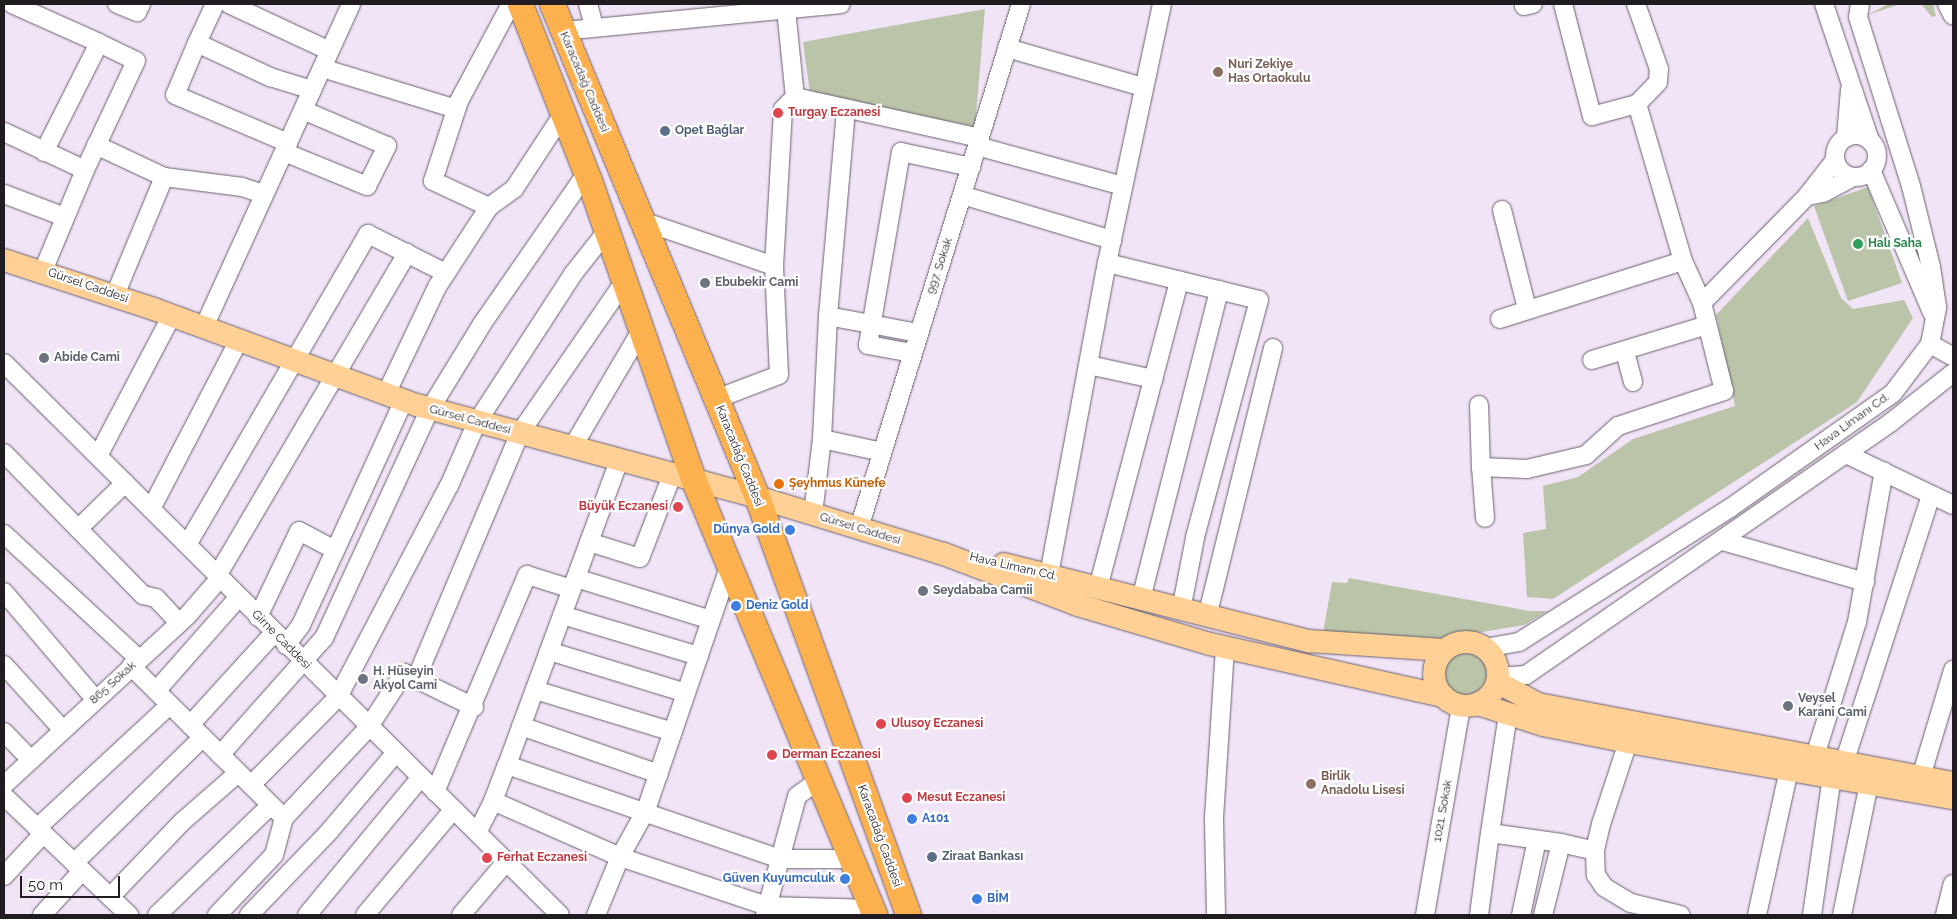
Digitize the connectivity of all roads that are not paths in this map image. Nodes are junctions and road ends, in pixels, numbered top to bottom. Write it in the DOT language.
graph roads {
  1 [pos="12,4"];
  2 [pos="117,4"];
  3 [pos="141,4"];
  4 [pos="215,4"];
  5 [pos="228,4"];
  6 [pos="351,4"];
  7 [pos="511,4"];
  8 [pos="520,4"];
  9 [pos="552,4"];
  10 [pos="588,4"];
  11 [pos="841,4"];
  12 [pos="1021,4"];
  13 [pos="1162,4"];
  14 [pos="1563,4"];
  15 [pos="1636,4"];
  16 [pos="1824,4"];
  17 [pos="1860,4"];
  18 [pos="1947,4"];
  19 [pos="760,8"];
  20 [pos="786,9"];
  21 [pos="1953,16"];
  22 [pos="594,26"];
  23 [pos="563,31"];
  24 [pos="99,43"];
  25 [pos="197,43"];
  26 [pos="1007,48"];
  27 [pos="330,51"];
  28 [pos="322,68"];
  29 [pos="1143,87"];
  30 [pos="1850,89"];
  31 [pos="312,90"];
  32 [pos="795,97"];
  33 [pos="1637,104"];
  34 [pos="846,109"];
  35 [pos="303,110"];
  36 [pos="456,110"];
  37 [pos="563,114"];
  38 [pos="4,132"];
  39 [pos="1846,137"];
  40 [pos="1870,141"];
  41 [pos="979,142"];
  42 [pos="96,145"];
  43 [pos="286,148"];
  44 [pos="44,152"];
  45 [pos="1835,160"];
  46 [pos="971,168"];
  47 [pos="84,170"];
  48 [pos="1871,170"];
  49 [pos="586,174"];
  50 [pos="164,177"];
  51 [pos="1853,177"];
  52 [pos="1123,186"];
  53 [pos="4,194"];
  54 [pos="264,194"];
  55 [pos="962,195"];
  56 [pos="1807,196"];
  57 [pos="489,207"];
  58 [pos="1502,210"];
  59 [pos="65,217"];
  60 [pos="642,221"];
  61 [pos="607,231"];
  62 [pos="1112,240"];
  63 [pos="407,253"];
  64 [pos="4,260"];
  65 [pos="1683,260"];
  66 [pos="1107,264"];
  67 [pos="774,266"];
  68 [pos="43,271"];
  69 [pos="446,273"];
  70 [pos="1179,281"];
  71 [pos="624,282"];
  72 [pos="1219,290"];
  73 [pos="115,295"];
  74 [pos="1702,303"];
  75 [pos="1527,309"];
  76 [pos="172,315"];
  77 [pos="828,316"];
  78 [pos="1500,319"];
  79 [pos="1936,319"];
  80 [pos="871,322"];
  81 [pos="1707,325"];
  82 [pos="204,327"];
  83 [pos="642,330"];
  84 [pos="918,333"];
  85 [pos="239,340"];
  86 [pos="1930,344"];
  87 [pos="1272,348"];
  88 [pos="1625,352"];
  89 [pos="912,353"];
  90 [pos="1953,357"];
  91 [pos="291,359"];
  92 [pos="1592,360"];
  93 [pos="4,363"];
  94 [pos="1089,365"];
  95 [pos="1953,373"];
  96 [pos="337,376"];
  97 [pos="1153,379"];
  98 [pos="1633,382"];
  99 [pos="395,397"];
  100 [pos="716,399"];
  101 [pos="1479,405"];
  102 [pos="430,409"];
  103 [pos="477,422"];
  104 [pos="520,433"];
  105 [pos="822,439"];
  106 [pos="572,448"];
  107 [pos="882,452"];
  108 [pos="4,453"];
  109 [pos="1846,454"];
  110 [pos="98,456"];
  111 [pos="619,460"];
  112 [pos="1480,467"];
  113 [pos="1884,471"];
  114 [pos="683,478"];
  115 [pos="125,482"];
  116 [pos="1931,495"];
  117 [pos="757,497"];
  118 [pos="1953,505"];
  119 [pos="150,509"];
  120 [pos="813,514"];
  121 [pos="1485,518"];
  122 [pos="859,528"];
  123 [pos="78,529"];
  124 [pos="4,534"];
  125 [pos="1723,541"];
  126 [pos="589,542"];
  127 [pos="187,545"];
  128 [pos="335,550"];
  129 [pos="944,554"];
  130 [pos="730,565"];
  131 [pos="1049,575"];
  132 [pos="219,577"];
  133 [pos="1865,582"];
  134 [pos="574,584"];
  135 [pos="1098,588"];
  136 [pos="4,592"];
  137 [pos="239,597"];
  138 [pos="1141,599"];
  139 [pos="1180,610"];
  140 [pos="562,615"];
  141 [pos="1207,616"];
  142 [pos="258,617"];
  143 [pos="711,620"];
  144 [pos="179,623"];
  145 [pos="280,639"];
  146 [pos="1225,647"];
  147 [pos="1485,648"];
  148 [pos="1444,650"];
  149 [pos="549,651"];
  150 [pos="699,656"];
  151 [pos="136,663"];
  152 [pos="304,663"];
  153 [pos="4,665"];
  154 [pos="1953,670"];
  155 [pos="416,679"];
  156 [pos="1498,680"];
  157 [pos="535,690"];
  158 [pos="156,691"];
  159 [pos="686,693"];
  160 [pos="338,697"];
  161 [pos="95,699"];
  162 [pos="1461,702"];
  163 [pos="170,704"];
  164 [pos="474,707"];
  165 [pos="1508,714"];
  166 [pos="521,726"];
  167 [pos="368,728"];
  168 [pos="63,730"];
  169 [pos="196,731"];
  170 [pos="4,732"];
  171 [pos="673,732"];
  172 [pos="1628,742"];
  173 [pos="220,755"];
  174 [pos="394,755"];
  175 [pos="1814,756"];
  176 [pos="31,760"];
  177 [pos="507,765"];
  178 [pos="1789,770"];
  179 [pos="1838,770"];
  180 [pos="659,774"];
  181 [pos="421,777"];
  182 [pos="1921,777"];
  183 [pos="245,779"];
  184 [pos="820,779"];
  185 [pos="1953,783"];
  186 [pos="1869,784"];
  187 [pos="4,785"];
  188 [pos="435,792"];
  189 [pos="4,796"];
  190 [pos="1953,798"];
  191 [pos="494,801"];
  192 [pos="271,805"];
  193 [pos="454,809"];
  194 [pos="646,810"];
  195 [pos="284,818"];
  196 [pos="40,831"];
  197 [pos="478,831"];
  198 [pos="1490,833"];
  199 [pos="1537,840"];
  200 [pos="1560,844"];
  201 [pos="1595,851"];
  202 [pos="620,856"];
  203 [pos="780,859"];
  204 [pos="853,859"];
  205 [pos="506,862"];
  206 [pos="78,867"];
  207 [pos="4,876"];
  208 [pos="1953,884"];
  209 [pos="119,909"];
  210 [pos="766,911"];
  211 [pos="551,912"];
  212 [pos="873,912"];
  213 [pos="42,915"];
  214 [pos="157,915"];
  215 [pos="217,915"];
  216 [pos="249,915"];
  217 [pos="307,915"];
  218 [pos="365,915"];
  219 [pos="461,915"];
  220 [pos="596,915"];
  221 [pos="908,915"];
  222 [pos="1216,915"];
  223 [pos="1424,915"];
  224 [pos="1479,915"];
  225 [pos="1521,915"];
  226 [pos="1543,915"];
  227 [pos="1681,915"];
  228 [pos="1757,915"];
  229 [pos="1812,915"];
  230 [pos="1842,915"];
  231 [pos="1945,915"];
  1 -- 24 [label="street"];
  2 -- 3 [label="street"];
  4 -- 25 [label="street"];
  5 -- 27 [label="street"];
  6 -- 27 [label="street"];
  7 -- 36 [label="street"];
  8 -- 37 [label="highway"];
  9 -- 23 [label="highway, Karacadağ Caddesi"];
  10 -- 22 [label="street"];
  11 -- 20 [label="street"];
  12 -- 26 [label="street, 997. Sokak"];
  13 -- 29 [label="street"];
  14 -- 33 [label="street"];
  15 -- 33 [label="street"];
  16 -- 30 [label="street"];
  17 -- 79 [label="street, Hava Limanı Cd."];
  18 -- 21 [label="street"];
  19 -- 20 [label="street"];
  19 -- 22 [label="street"];
  20 -- 32 [label="street"];
  22 -- 23 [label="street"];
  23 -- 60 [label="highway, Karacadağ Caddesi"];
  24 -- 42 [label="street"];
  24 -- 44 [label="street"];
  25 -- 31 [label="street"];
  25 -- 43 [label="street"];
  26 -- 29 [label="street"];
  26 -- 41 [label="street, 997. Sokak"];
  27 -- 28 [label="street"];
  28 -- 31 [label="street"];
  28 -- 36 [label="street"];
  29 -- 52 [label="street"];
  30 -- 39 [label="street"];
  30 -- 40 [label="street"];
  31 -- 35 [label="street"];
  32 -- 34 [label="street"];
  32 -- 67 [label="street"];
  33 -- 65 [label="street"];
  34 -- 41 [label="street"];
  34 -- 77 [label="street"];
  35 -- 43 [label="street"];
  35 -- 43 [label="street"];
  36 -- 57 [label="street"];
  37 -- 49 [label="highway"];
  37 -- 57 [label="street"];
  38 -- 44 [label="street"];
  39 -- 40 [label="street"];
  39 -- 45 [label="street"];
  40 -- 48 [label="street"];
  41 -- 46 [label="street, 997. Sokak"];
  41 -- 52 [label="street"];
  42 -- 47 [label="street"];
  42 -- 50 [label="street"];
  43 -- 54 [label="street"];
  44 -- 47 [label="street"];
  45 -- 51 [label="street"];
  45 -- 56 [label="street"];
  46 -- 55 [label="street, 997. Sokak"];
  46 -- 80 [label="street"];
  47 -- 59 [label="street"];
  48 -- 51 [label="street"];
  48 -- 79 [label="street"];
  49 -- 61 [label="highway"];
  49 -- 102 [label="street"];
  50 -- 54 [label="street"];
  50 -- 73 [label="street"];
  51 -- 56 [label="street"];
  52 -- 62 [label="street"];
  53 -- 59 [label="street"];
  54 -- 82 [label="street"];
  55 -- 62 [label="street"];
  55 -- 84 [label="street, 997. Sokak"];
  56 -- 74 [label="street"];
  57 -- 69 [label="street"];
  58 -- 75 [label="street"];
  59 -- 68 [label="street"];
  60 -- 67 [label="street"];
  60 -- 100 [label="highway, Karacadağ Caddesi"];
  61 -- 71 [label="highway"];
  61 -- 103 [label="street"];
  62 -- 66 [label="street"];
  63 -- 69 [label="street"];
  63 -- 91 [label="street"];
  63 -- 96 [label="street, 865 Sokak"];
  64 -- 68 [label="main road, Gürsel Caddesi"];
  65 -- 74 [label="street"];
  65 -- 75 [label="street"];
  66 -- 70 [label="street"];
  66 -- 94 [label="street"];
  67 -- 100 [label="street"];
  68 -- 73 [label="main road, Gürsel Caddesi"];
  69 -- 99 [label="street"];
  70 -- 72 [label="street"];
  70 -- 97 [label="street"];
  71 -- 83 [label="highway"];
  71 -- 104 [label="street"];
  72 -- 138 [label="street"];
  72 -- 139 [label="street"];
  73 -- 76 [label="main road, Gürsel Caddesi"];
  74 -- 81 [label="street"];
  75 -- 78 [label="street"];
  76 -- 82 [label="main road, Gürsel Caddesi"];
  76 -- 110 [label="street"];
  77 -- 80 [label="street"];
  77 -- 105 [label="street"];
  79 -- 86 [label="street, Hava Limanı Cd."];
  80 -- 84 [label="street"];
  80 -- 89 [label="street"];
  81 -- 88 [label="street"];
  81 -- 112 [label="street"];
  82 -- 85 [label="main road, Gürsel Caddesi"];
  83 -- 106 [label="street"];
  83 -- 114 [label="highway"];
  84 -- 89 [label="street, 997. Sokak"];
  85 -- 91 [label="main road, Gürsel Caddesi"];
  85 -- 119 [label="street"];
  86 -- 90 [label="street"];
  86 -- 147 [label="street, Hava Limanı Cd."];
  87 -- 141 [label="street"];
  88 -- 92 [label="street"];
  88 -- 98 [label="street"];
  89 -- 107 [label="street, 997. Sokak"];
  91 -- 96 [label="main road, Gürsel Caddesi"];
  91 -- 127 [label="street"];
  93 -- 110 [label="street, Girne Caddesi"];
  94 -- 97 [label="street"];
  94 -- 131 [label="street"];
  95 -- 109 [label="street, Hava Limanı Cd."];
  96 -- 99 [label="main road, Gürsel Caddesi"];
  96 -- 132 [label="street, 865 Sokak"];
  97 -- 135 [label="street"];
  99 -- 102 [label="main road, Gürsel Caddesi"];
  99 -- 128 [label="street"];
  100 -- 117 [label="highway, Karacadağ Caddesi"];
  101 -- 112 [label="street"];
  102 -- 103 [label="main road, Gürsel Caddesi"];
  102 -- 152 [label="street"];
  103 -- 104 [label="main road, Gürsel Caddesi"];
  103 -- 160 [label="street"];
  104 -- 106 [label="main road, Gürsel Caddesi"];
  104 -- 155 [label="street"];
  105 -- 107 [label="street"];
  105 -- 120 [label="street"];
  106 -- 111 [label="main road, Gürsel Caddesi"];
  107 -- 122 [label="street, 997. Sokak"];
  108 -- 123 [label="street"];
  109 -- 113 [label="street"];
  109 -- 125 [label="street, Hava Limanı Cd."];
  110 -- 115 [label="street, Girne Caddesi"];
  111 -- 114 [label="main road, Gürsel Caddesi"];
  111 -- 126 [label="street"];
  112 -- 121 [label="street"];
  113 -- 116 [label="street"];
  113 -- 133 [label="street"];
  114 -- 117 [label="main road, Gürsel Caddesi"];
  114 -- 126 [label="street"];
  114 -- 130 [label="highway"];
  115 -- 119 [label="street, Girne Caddesi"];
  115 -- 123 [label="street"];
  116 -- 118 [label="street"];
  116 -- 179 [label="street"];
  117 -- 120 [label="main road, Gürsel Caddesi"];
  117 -- 221 [label="highway, Karacadağ Caddesi"];
  119 -- 127 [label="street, Girne Caddesi"];
  120 -- 122 [label="main road, Gürsel Caddesi"];
  122 -- 129 [label="main road, Gürsel Caddesi"];
  123 -- 144 [label="street"];
  124 -- 151 [label="street"];
  125 -- 133 [label="street"];
  125 -- 156 [label="street, Hava Limanı Cd."];
  126 -- 134 [label="street"];
  127 -- 132 [label="street, Girne Caddesi"];
  128 -- 142 [label="street"];
  128 -- 145 [label="street"];
  129 -- 131 [label="main road, Hava Limanı Cd."];
  129 -- 146 [label="main road, Hava Limanı Cd."];
  130 -- 143 [label="street"];
  130 -- 184 [label="highway"];
  131 -- 135 [label="main road, Hava Limanı Cd."];
  132 -- 137 [label="street, Girne Caddesi"];
  132 -- 144 [label="street, 865 Sokak"];
  133 -- 175 [label="street"];
  134 -- 140 [label="street"];
  134 -- 143 [label="street"];
  134 -- 164 [label="street"];
  135 -- 138 [label="main road, Hava Limanı Cd."];
  136 -- 161 [label="street"];
  137 -- 142 [label="street, Girne Caddesi"];
  137 -- 158 [label="street"];
  138 -- 139 [label="main road, Hava Limanı Cd."];
  139 -- 141 [label="main road, Hava Limanı Cd."];
  140 -- 149 [label="street"];
  140 -- 150 [label="street"];
  141 -- 148 [label="main road, Hava Limanı Cd."];
  142 -- 145 [label="street, Girne Caddesi"];
  143 -- 150 [label="street"];
  144 -- 151 [label="street, 865 Sokak"];
  145 -- 152 [label="street, Girne Caddesi"];
  145 -- 169 [label="street"];
  146 -- 162 [label="main road, Hava Limanı Cd."];
  146 -- 222 [label="street"];
  147 -- 148 [label="main road"];
  147 -- 156 [label="main road"];
  148 -- 162 [label="main road"];
  149 -- 157 [label="street"];
  149 -- 159 [label="street"];
  150 -- 159 [label="street"];
  151 -- 158 [label="street"];
  151 -- 161 [label="street, 865 Sokak"];
  152 -- 160 [label="street, Girne Caddesi"];
  152 -- 173 [label="street"];
  153 -- 168 [label="street"];
  154 -- 182 [label="street"];
  155 -- 164 [label="street"];
  155 -- 167 [label="street"];
  156 -- 162 [label="main road"];
  156 -- 175 [label="main road"];
  157 -- 166 [label="street"];
  157 -- 171 [label="street"];
  158 -- 163 [label="street"];
  159 -- 171 [label="street"];
  160 -- 167 [label="street, Girne Caddesi"];
  160 -- 183 [label="street"];
  161 -- 168 [label="street, 865 Sokak"];
  162 -- 165 [label="main road, Hava Limanı Cd."];
  162 -- 223 [label="street, 1021. Sokak"];
  163 -- 169 [label="street"];
  163 -- 196 [label="street"];
  164 -- 188 [label="street"];
  165 -- 172 [label="main road, Hava Limanı Cd."];
  165 -- 198 [label="street"];
  166 -- 177 [label="street"];
  166 -- 180 [label="street"];
  167 -- 174 [label="street, Girne Caddesi"];
  167 -- 195 [label="street"];
  168 -- 176 [label="street, 865 Sokak"];
  169 -- 173 [label="street"];
  169 -- 206 [label="street"];
  170 -- 176 [label="street"];
  171 -- 180 [label="street"];
  172 -- 178 [label="main road, Hava Limanı Cd."];
  172 -- 201 [label="street"];
  173 -- 183 [label="street"];
  174 -- 181 [label="street, Girne Caddesi"];
  174 -- 216 [label="street"];
  175 -- 179 [label="main road"];
  176 -- 187 [label="street, 865 Sokak"];
  177 -- 191 [label="street"];
  177 -- 194 [label="street"];
  178 -- 179 [label="main road, Hava Limanı Cd."];
  178 -- 228 [label="street"];
  179 -- 182 [label="main road"];
  179 -- 186 [label="main road"];
  179 -- 229 [label="street"];
  180 -- 194 [label="street"];
  181 -- 188 [label="street, Girne Caddesi"];
  181 -- 217 [label="street"];
  182 -- 185 [label="main road"];
  183 -- 192 [label="street"];
  183 -- 209 [label="street"];
  184 -- 203 [label="street"];
  184 -- 204 [label="highway"];
  186 -- 190 [label="main road"];
  186 -- 230 [label="street"];
  188 -- 193 [label="street, Girne Caddesi"];
  189 -- 196 [label="street"];
  191 -- 197 [label="street"];
  191 -- 202 [label="street"];
  192 -- 195 [label="street"];
  192 -- 214 [label="street"];
  193 -- 197 [label="street, Girne Caddesi"];
  193 -- 218 [label="street"];
  194 -- 202 [label="street"];
  194 -- 203 [label="street"];
  195 -- 215 [label="street"];
  196 -- 206 [label="street"];
  196 -- 207 [label="street"];
  197 -- 205 [label="street, Girne Caddesi"];
  198 -- 199 [label="street"];
  198 -- 224 [label="street"];
  199 -- 200 [label="street"];
  199 -- 225 [label="street"];
  200 -- 201 [label="street"];
  200 -- 226 [label="street"];
  201 -- 227 [label="street"];
  202 -- 210 [label="street"];
  202 -- 220 [label="street"];
  203 -- 204 [label="street"];
  203 -- 210 [label="street"];
  204 -- 212 [label="highway"];
  205 -- 211 [label="street, Girne Caddesi"];
  205 -- 219 [label="street"];
  206 -- 209 [label="street"];
  206 -- 213 [label="street"];
  208 -- 231 [label="street"];
  210 -- 212 [label="street"];
}
